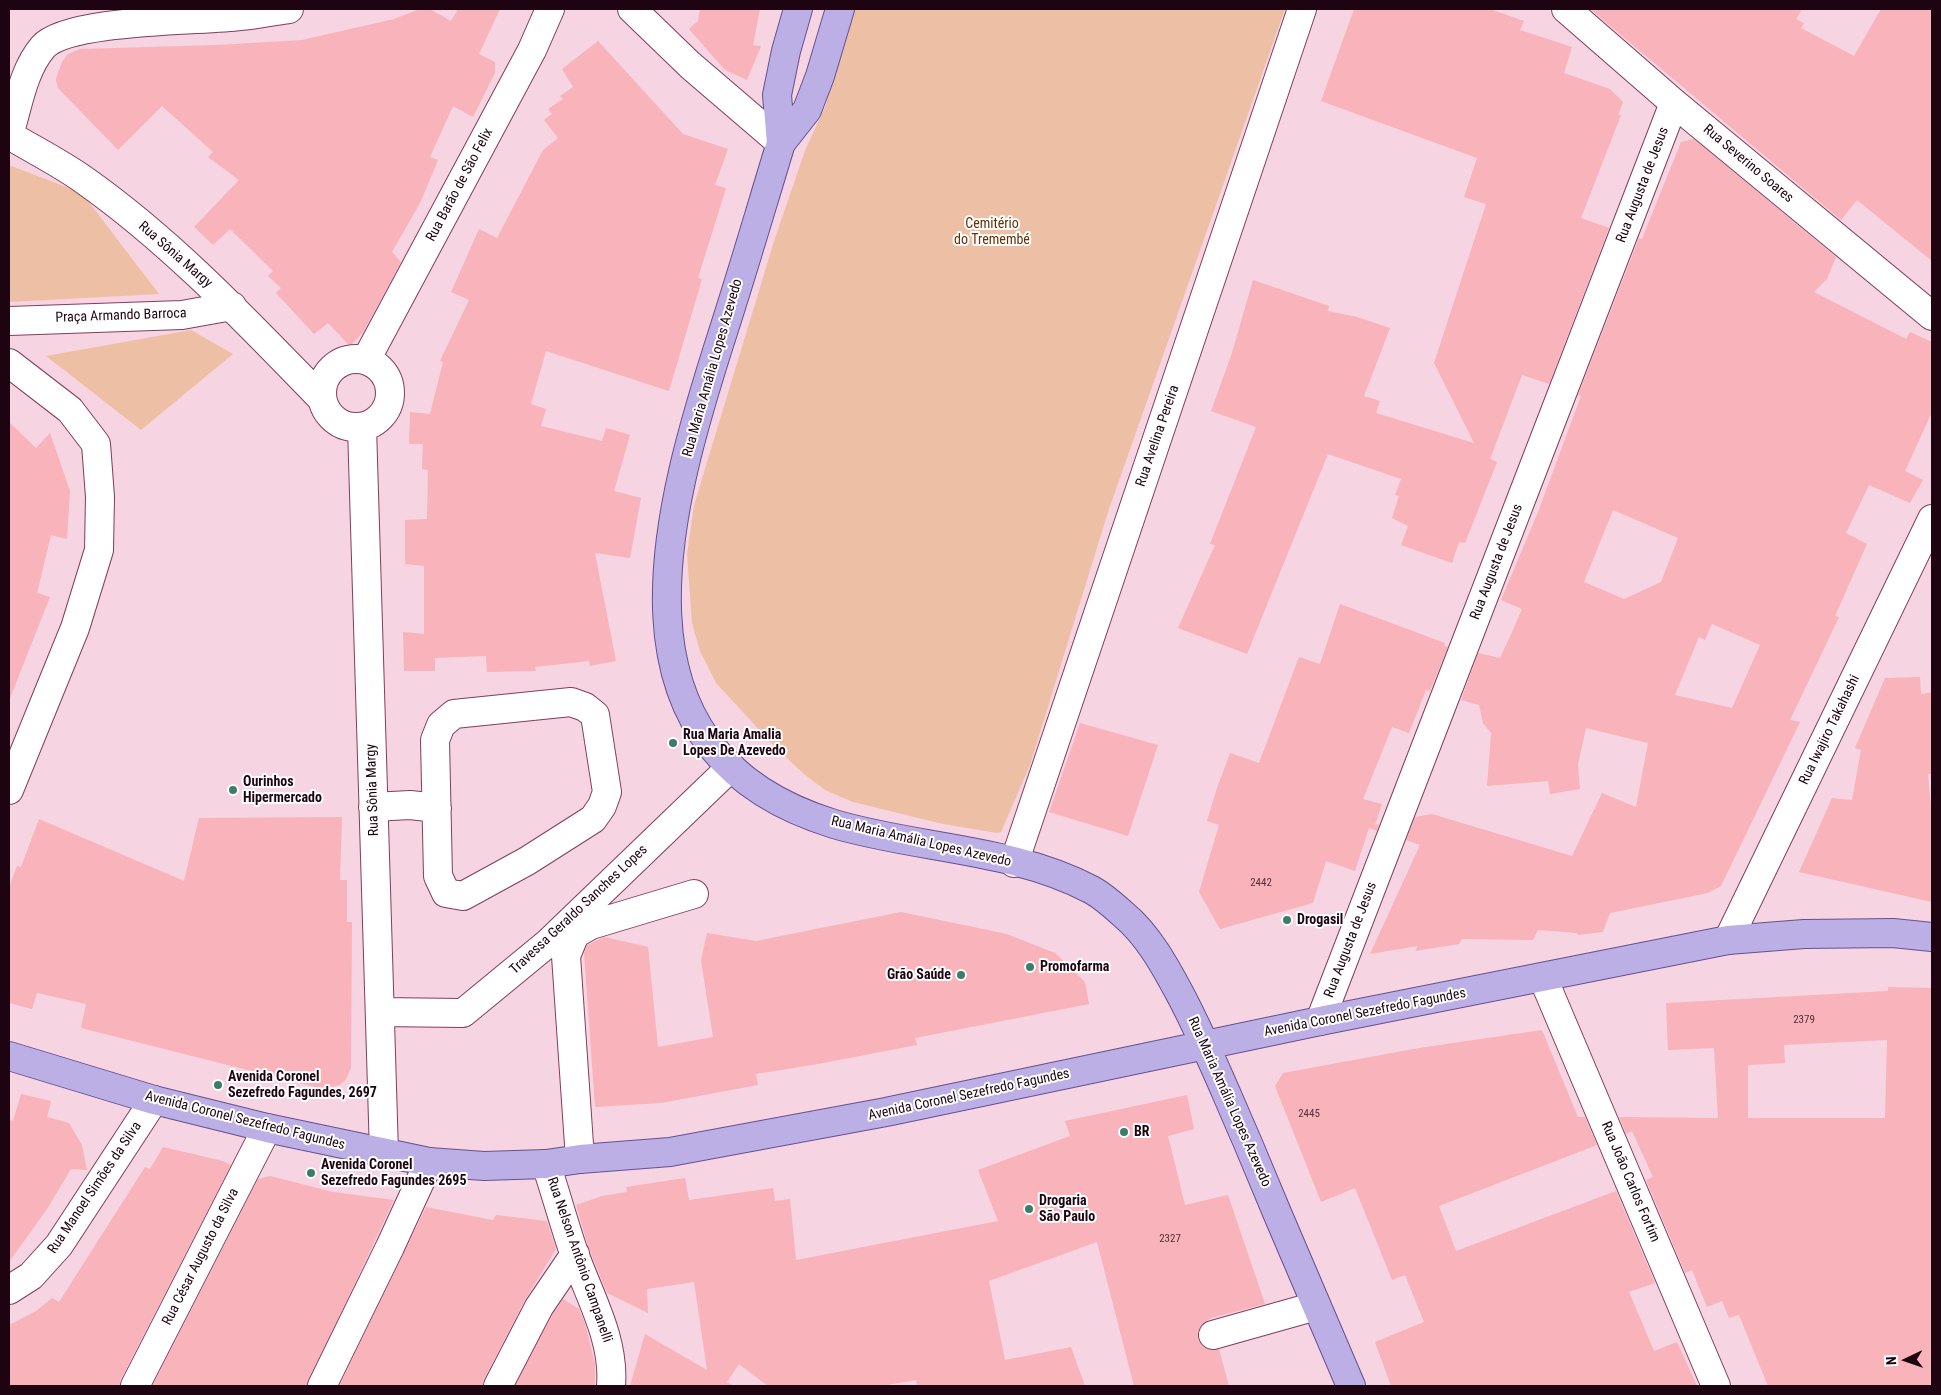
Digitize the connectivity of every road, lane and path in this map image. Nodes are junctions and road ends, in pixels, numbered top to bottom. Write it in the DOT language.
graph roads {
  1 [pos="289,9"];
  2 [pos="550,9"];
  3 [pos="632,9"];
  4 [pos="798,9"];
  5 [pos="840,9"];
  6 [pos="1302,9"];
  7 [pos="1566,9"];
  8 [pos="1674,103"];
  9 [pos="9,135"];
  10 [pos="781,143"];
  11 [pos="232,306"];
  12 [pos="1932,316"];
  13 [pos="9,321"];
  14 [pos="366,360"];
  15 [pos="9,363"];
  16 [pos="322,399"];
  17 [pos="362,427"];
  18 [pos="1932,519"];
  19 [pos="731,767"];
  20 [pos="9,790"];
  21 [pos="373,807"];
  22 [pos="437,808"];
  23 [pos="1014,862"];
  24 [pos="694,894"];
  25 [pos="1932,936"];
  26 [pos="1728,940"];
  27 [pos="1543,978"];
  28 [pos="380,1012"];
  29 [pos="1320,1022"];
  30 [pos="1207,1046"];
  31 [pos="9,1056"];
  32 [pos="154,1100"];
  33 [pos="266,1128"];
  34 [pos="384,1154"];
  35 [pos="580,1159"];
  36 [pos="429,1162"];
  37 [pos="546,1164"];
  38 [pos="575,1254"];
  39 [pos="9,1290"];
  40 [pos="1316,1306"];
  41 [pos="1213,1335"];
  42 [pos="135,1386"];
  43 [pos="322,1386"];
  44 [pos="498,1386"];
  45 [pos="611,1386"];
  46 [pos="1351,1386"];
  47 [pos="1716,1386"];
  1 -- 9 [label="street"];
  2 -- 14 [label="street, Rua Barão de São Felix"];
  3 -- 10 [label="street"];
  4 -- 10 [label="main road, Rua Maria Amália Lopes Azevedo"];
  5 -- 10 [label="main road, Rua Maria Amália Lopes Azevedo"];
  6 -- 23 [label="street, Rua Avelina Pereira"];
  7 -- 8 [label="street, Rua Severino Soares"];
  8 -- 12 [label="street, Rua Severino Soares"];
  8 -- 29 [label="street, Rua Augusta de Jesus"];
  9 -- 11 [label="street, Rua Sônia Margy"];
  10 -- 19 [label="main road, Rua Maria Amália Lopes Azevedo"];
  11 -- 13 [label="street, Praça Armando Barroca"];
  11 -- 16 [label="street, Rua Sônia Margy"];
  14 -- 16 [label="street"];
  14 -- 17 [label="street"];
  15 -- 20 [label="street"];
  16 -- 17 [label="street, Rua Sônia Margy"];
  17 -- 21 [label="street, Rua Sônia Margy"];
  18 -- 26 [label="street, Rua Iwajiro Takahashi"];
  19 -- 23 [label="main road, Rua Maria Amália Lopes Azevedo"];
  19 -- 28 [label="street, Travessa Geraldo Sanches Lopes"];
  21 -- 22 [label="street"];
  21 -- 28 [label="street, Rua Sônia Margy"];
  22 -- 22 [label="street"];
  23 -- 30 [label="main road, Rua Maria Amália Lopes Azevedo"];
  24 -- 35 [label="street"];
  25 -- 26 [label="main road, Avenida Coronel Sezefredo Fagundes"];
  26 -- 27 [label="main road, Avenida Coronel Sezefredo Fagundes"];
  27 -- 29 [label="main road, Avenida Coronel Sezefredo Fagundes"];
  27 -- 47 [label="street, Rua João Carlos Fortim"];
  28 -- 34 [label="street, Rua Sônia Margy"];
  29 -- 30 [label="main road, Avenida Coronel Sezefredo Fagundes"];
  30 -- 35 [label="main road, Avenida Coronel Sezefredo Fagundes"];
  30 -- 40 [label="main road, Rua Maria Amália Lopes Azevedo"];
  31 -- 32 [label="main road, Avenida Coronel Sezefredo Fagundes"];
  32 -- 33 [label="main road, Avenida Coronel Sezefredo Fagundes"];
  32 -- 39 [label="street, Rua Manoel Simões da Silva"];
  33 -- 34 [label="main road, Avenida Coronel Sezefredo Fagundes"];
  33 -- 42 [label="street, Rua César Augusto da Silva"];
  34 -- 36 [label="main road, Avenida Coronel Sezefredo Fagundes"];
  35 -- 37 [label="main road, Avenida Coronel Sezefredo Fagundes"];
  36 -- 37 [label="main road, Avenida Coronel Sezefredo Fagundes"];
  36 -- 43 [label="street"];
  37 -- 38 [label="street, Rua Nelson Antônio Campanelli"];
  38 -- 44 [label="street"];
  38 -- 45 [label="street, Rua Nelson Antônio Campanelli"];
  40 -- 41 [label="street"];
  40 -- 46 [label="main road, Rua Maria Amália Lopes Azevedo"];
}
